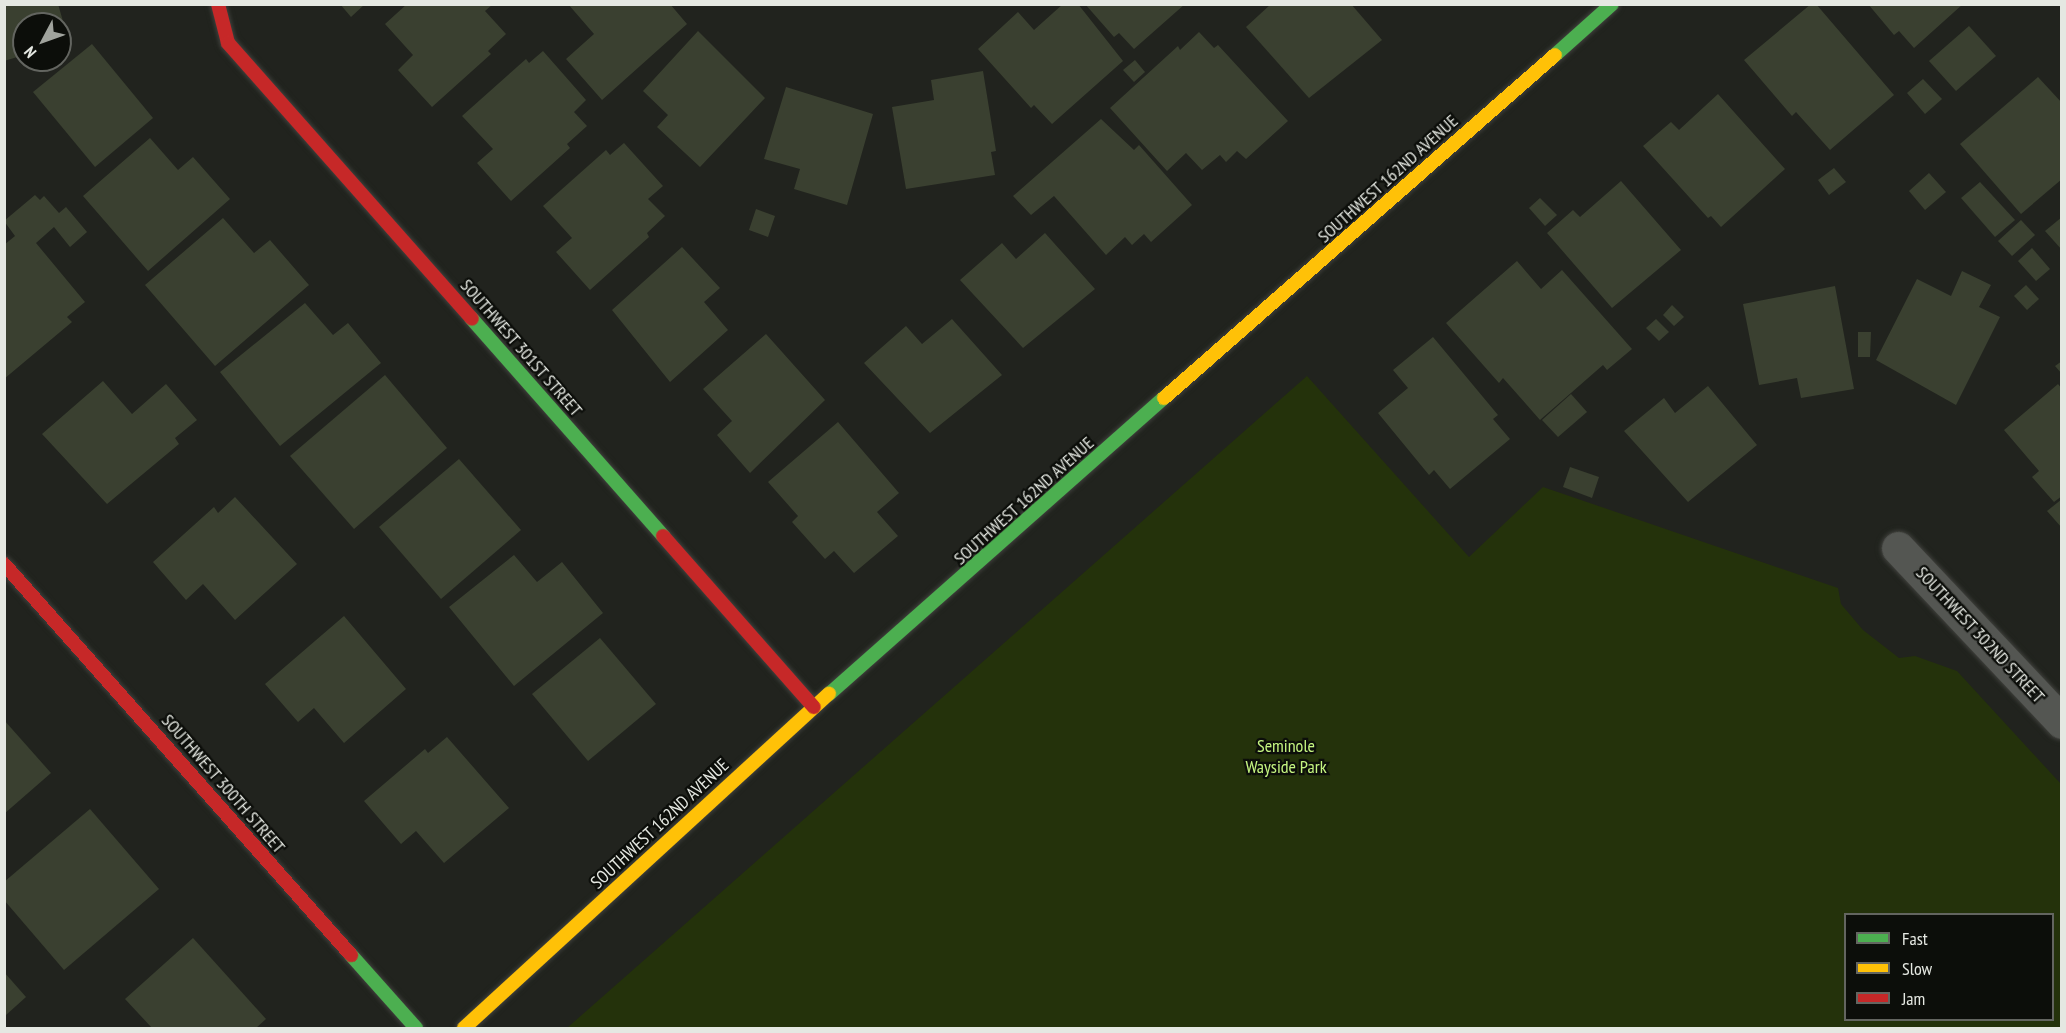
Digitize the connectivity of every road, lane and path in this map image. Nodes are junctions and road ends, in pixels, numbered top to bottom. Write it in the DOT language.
graph roads {
  1 [pos="218,4"];
  2 [pos="1612,4"];
  3 [pos="1898,548"];
  4 [pos="4,564"];
  5 [pos="814,707"];
  6 [pos="2061,722"];
  7 [pos="416,1029"];
  8 [pos="464,1029"];
  1 -- 5 [label="street, SOUTHWEST 301ST STREET"];
  2 -- 5 [label="street, SOUTHWEST 162ND AVENUE"];
  3 -- 6 [label="street, SOUTHWEST 302ND STREET"];
  4 -- 7 [label="street, SOUTHWEST 300TH STREET"];
  5 -- 8 [label="street, SOUTHWEST 162ND AVENUE"];
}
